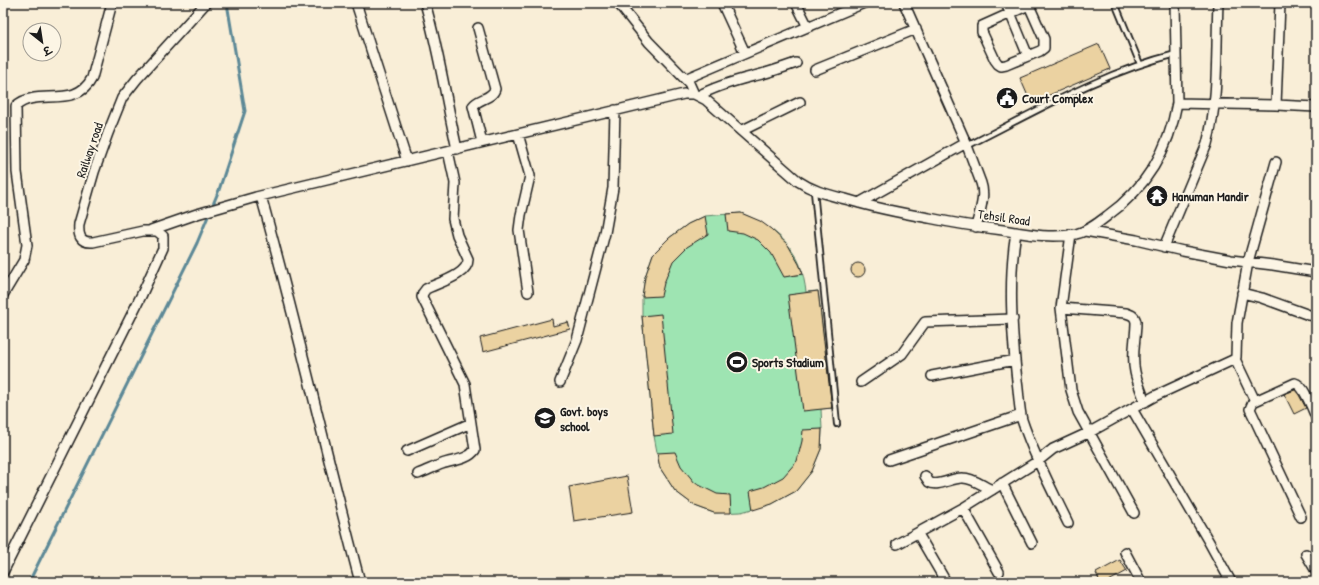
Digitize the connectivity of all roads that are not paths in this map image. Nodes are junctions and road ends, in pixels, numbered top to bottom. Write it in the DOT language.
graph roads {
  1 [pos="112,3"];
  2 [pos="206,3"];
  3 [pos="356,3"];
  4 [pos="425,3"];
  5 [pos="618,3"];
  6 [pos="722,3"];
  7 [pos="796,3"];
  8 [pos="864,3"];
  9 [pos="904,3"];
  10 [pos="1006,3"];
  11 [pos="1115,3"];
  12 [pos="1175,3"];
  13 [pos="1218,3"];
  14 [pos="1280,3"];
  15 [pos="1028,4"];
  16 [pos="1010,13"];
  17 [pos="808,27"];
  18 [pos="478,28"];
  19 [pos="916,29"];
  20 [pos="745,53"];
  21 [pos="1176,54"];
  22 [pos="1028,56"];
  23 [pos="796,63"];
  24 [pos="1140,64"];
  25 [pos="815,70"];
  26 [pos="685,79"];
  27 [pos="696,95"];
  28 [pos="800,102"];
  29 [pos="1177,103"];
  30 [pos="1214,104"];
  31 [pos="1276,105"];
  32 [pos="1316,107"];
  33 [pos="615,110"];
  34 [pos="741,131"];
  35 [pos="518,134"];
  36 [pos="482,142"];
  37 [pos="966,144"];
  38 [pos="457,149"];
  39 [pos="448,151"];
  40 [pos="407,161"];
  41 [pos="1276,162"];
  42 [pos="814,191"];
  43 [pos="258,197"];
  44 [pos="859,203"];
  45 [pos="976,227"];
  46 [pos="151,230"];
  47 [pos="1085,231"];
  48 [pos="1016,232"];
  49 [pos="1071,234"];
  50 [pos="1164,247"];
  51 [pos="1248,262"];
  52 [pos="1316,272"];
  53 [pos="528,292"];
  54 [pos="1242,293"];
  55 [pos="3,294"];
  56 [pos="1061,308"];
  57 [pos="1316,316"];
  58 [pos="1013,319"];
  59 [pos="1235,359"];
  60 [pos="1015,360"];
  61 [pos="932,376"];
  62 [pos="560,382"];
  63 [pos="861,382"];
  64 [pos="1255,401"];
  65 [pos="1145,402"];
  66 [pos="1132,409"];
  67 [pos="1021,415"];
  68 [pos="1316,417"];
  69 [pos="471,423"];
  70 [pos="837,424"];
  71 [pos="1090,432"];
  72 [pos="407,451"];
  73 [pos="889,460"];
  74 [pos="1038,461"];
  75 [pos="418,474"];
  76 [pos="925,476"];
  77 [pos="1002,484"];
  78 [pos="992,490"];
  79 [pos="963,508"];
  80 [pos="1134,513"];
  81 [pos="1301,517"];
  82 [pos="1068,524"];
  83 [pos="918,534"];
  84 [pos="1032,543"];
  85 [pos="897,544"];
  86 [pos="1125,552"];
  87 [pos="1306,554"];
  88 [pos="1316,571"];
  89 [pos="3,572"];
  90 [pos="999,572"];
  91 [pos="360,582"];
  92 [pos="946,582"];
  93 [pos="1141,582"];
  94 [pos="1230,582"];
  1 -- 55 [label="street"];
  2 -- 46 [label="street, Railway road"];
  3 -- 40 [label="street"];
  4 -- 38 [label="street"];
  5 -- 26 [label="street"];
  6 -- 20 [label="street"];
  7 -- 17 [label="street"];
  8 -- 17 [label="street"];
  9 -- 19 [label="street"];
  10 -- 16 [label="street"];
  11 -- 24 [label="lane"];
  12 -- 21 [label="street, Tehsil Road"];
  13 -- 30 [label="street"];
  14 -- 31 [label="street"];
  15 -- 16 [label="street"];
  15 -- 22 [label="street"];
  16 -- 22 [label="street"];
  16 -- 22 [label="street"];
  17 -- 20 [label="street"];
  18 -- 36 [label="street"];
  19 -- 25 [label="street"];
  19 -- 37 [label="street"];
  20 -- 26 [label="street"];
  21 -- 24 [label="lane"];
  21 -- 29 [label="street, Tehsil Road"];
  23 -- 27 [label="street"];
  24 -- 37 [label="lane"];
  26 -- 27 [label="street"];
  27 -- 33 [label="street"];
  27 -- 34 [label="street, Tehsil Road"];
  28 -- 34 [label="street"];
  29 -- 30 [label="street"];
  29 -- 47 [label="street, Tehsil Road"];
  30 -- 31 [label="street"];
  30 -- 50 [label="street"];
  31 -- 32 [label="street"];
  33 -- 35 [label="street"];
  33 -- 62 [label="street"];
  34 -- 42 [label="street, Tehsil Road"];
  35 -- 36 [label="street"];
  35 -- 53 [label="street"];
  36 -- 38 [label="street"];
  37 -- 44 [label="street"];
  37 -- 45 [label="street"];
  38 -- 39 [label="street"];
  39 -- 40 [label="street"];
  39 -- 69 [label="street"];
  40 -- 43 [label="street"];
  41 -- 51 [label="street"];
  42 -- 44 [label="street, Tehsil Road"];
  42 -- 70 [label="lane"];
  43 -- 46 [label="street"];
  43 -- 91 [label="street"];
  44 -- 45 [label="street, Tehsil Road"];
  45 -- 48 [label="street, Tehsil Road"];
  46 -- 89 [label="street"];
  47 -- 49 [label="street, Tehsil Road"];
  47 -- 50 [label="street"];
  48 -- 49 [label="street, Tehsil Road"];
  48 -- 58 [label="street"];
  49 -- 56 [label="street"];
  50 -- 51 [label="street"];
  51 -- 52 [label="street"];
  51 -- 54 [label="street"];
  54 -- 57 [label="street"];
  54 -- 59 [label="street"];
  56 -- 65 [label="street"];
  56 -- 71 [label="street"];
  58 -- 60 [label="street"];
  58 -- 63 [label="street"];
  59 -- 64 [label="street"];
  59 -- 65 [label="street"];
  60 -- 61 [label="street"];
  60 -- 67 [label="street"];
  64 -- 68 [label="street"];
  64 -- 81 [label="street"];
  65 -- 66 [label="street"];
  66 -- 71 [label="street"];
  66 -- 94 [label="street"];
  67 -- 73 [label="street"];
  67 -- 74 [label="street"];
  69 -- 72 [label="street"];
  69 -- 75 [label="street"];
  71 -- 74 [label="street"];
  71 -- 80 [label="street"];
  74 -- 77 [label="street"];
  74 -- 82 [label="street"];
  76 -- 78 [label="street"];
  77 -- 78 [label="street"];
  77 -- 84 [label="street"];
  78 -- 79 [label="street"];
  79 -- 83 [label="street"];
  79 -- 90 [label="street"];
  83 -- 85 [label="street"];
  83 -- 92 [label="street"];
  86 -- 93 [label="street"];
  87 -- 88 [label="street"];
}
